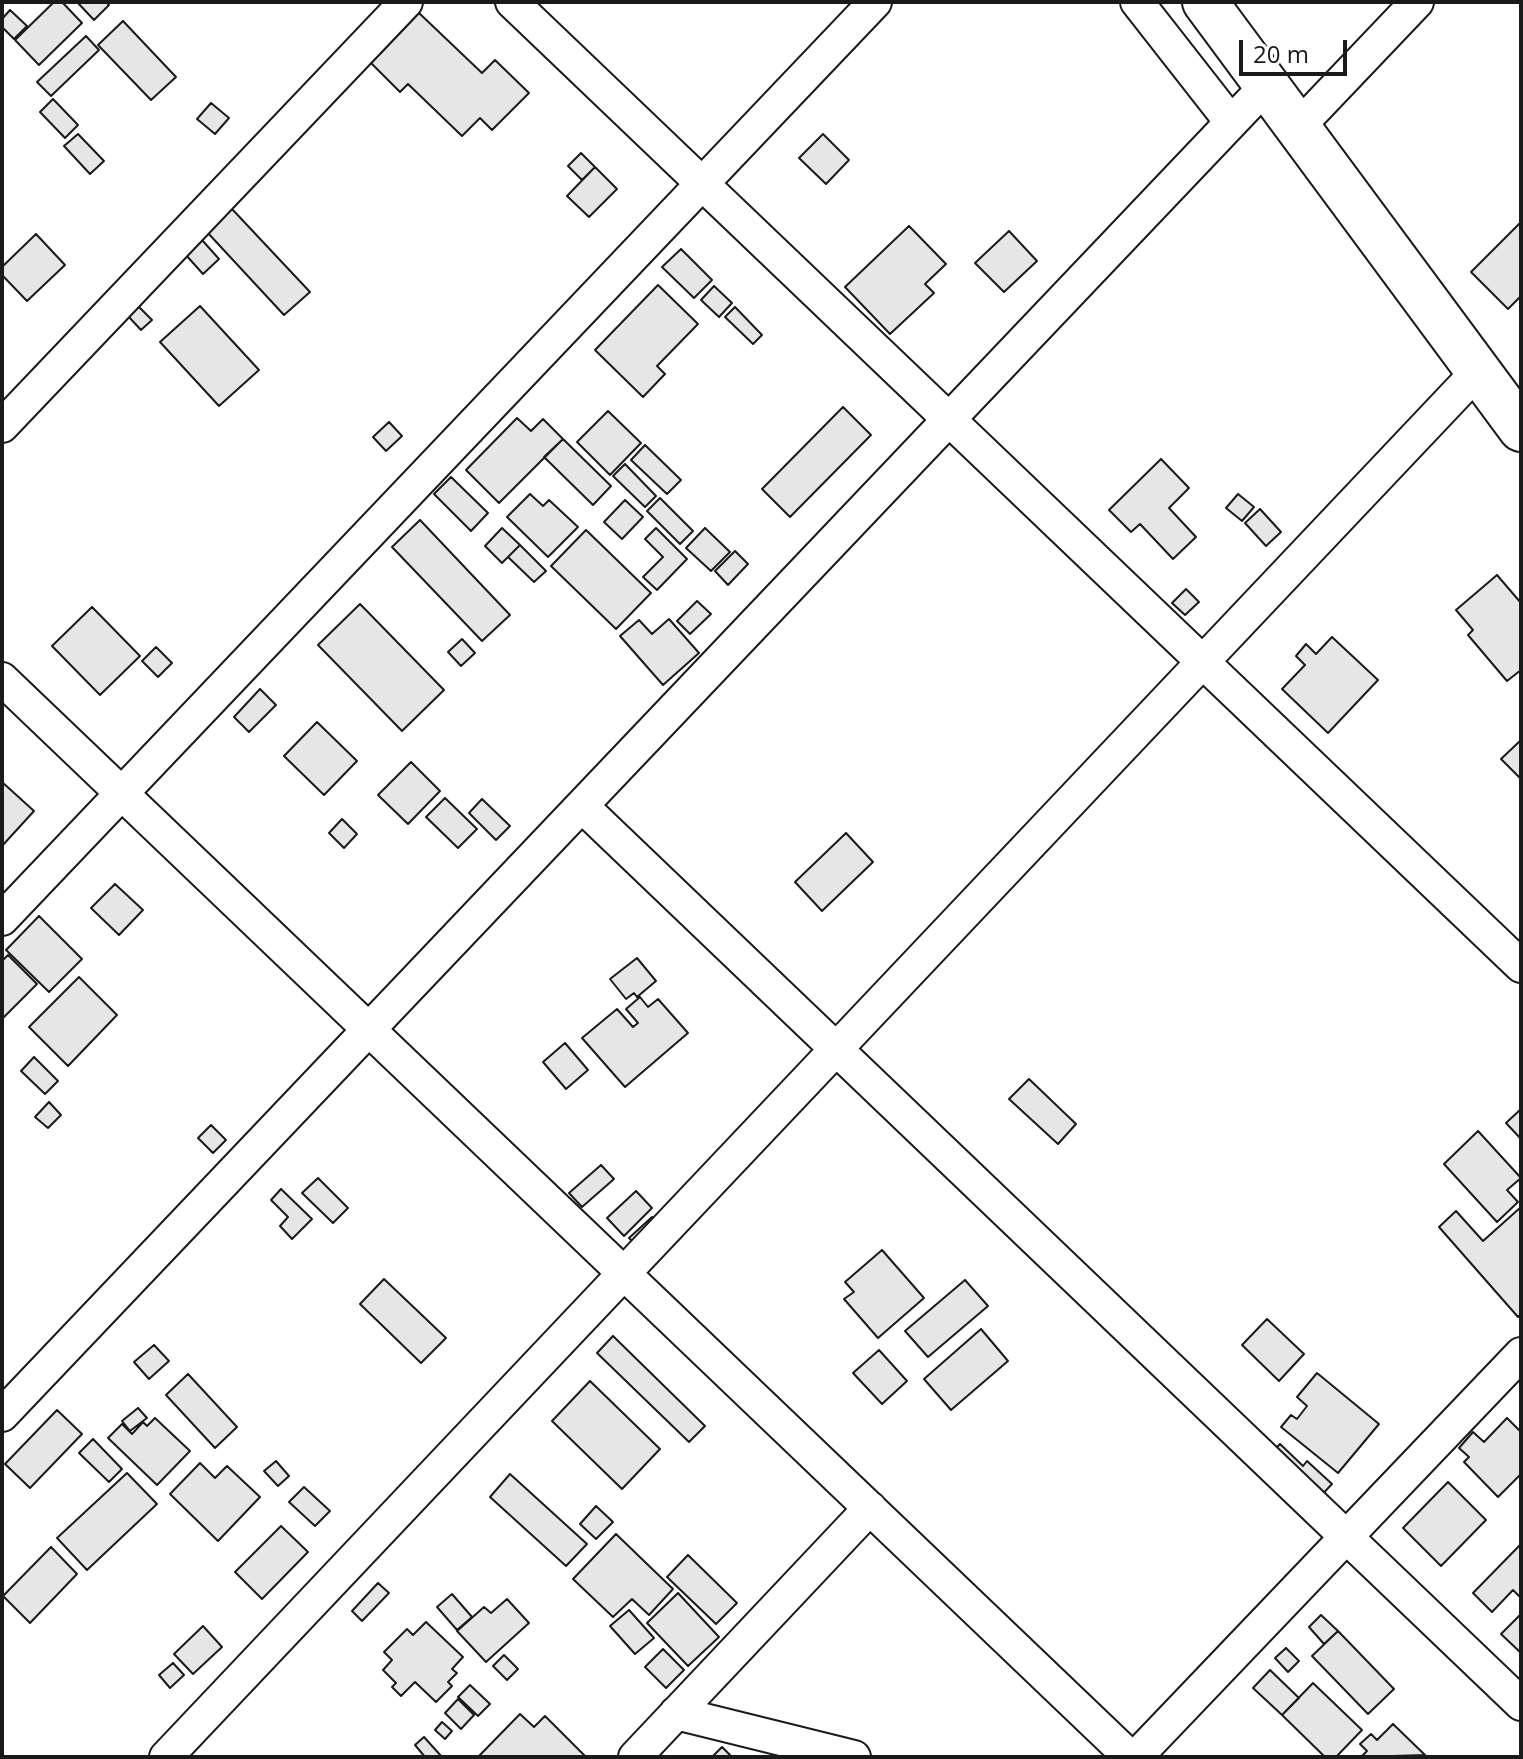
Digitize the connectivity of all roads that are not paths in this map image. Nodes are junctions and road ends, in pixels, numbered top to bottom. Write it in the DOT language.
graph roads {
  1 [pos="406,2"];
  2 [pos="512,2"];
  3 [pos="875,2"];
  4 [pos="1137,2"];
  5 [pos="1205,2"];
  6 [pos="1417,2"];
  7 [pos="1267,85"];
  8 [pos="1231,122"];
  9 [pos="1298,127"];
  10 [pos="702,184"];
  11 [pos="1506,398"];
  12 [pos="949,419"];
  13 [pos="2,426"];
  14 [pos="1203,662"];
  15 [pos="2,679"];
  16 [pos="122,793"];
  17 [pos="582,806"];
  18 [pos="2,919"];
  19 [pos="1521,966"];
  20 [pos="369,1029"];
  21 [pos="837,1049"];
  22 [pos="624,1273"];
  23 [pos="1521,1354"];
  24 [pos="2,1415"];
  25 [pos="870,1508"];
  26 [pos="1346,1536"];
  27 [pos="1521,1704"];
  28 [pos="676,1713"];
  29 [pos="166,1757"];
  30 [pos="635,1757"];
  31 [pos="854,1757"];
  32 [pos="1133,1757"];
  1 -- 13 [label="street"];
  2 -- 10 [label="street"];
  3 -- 10 [label="street"];
  4 -- 8 [label="street"];
  5 -- 7 [label="main road"];
  6 -- 9 [label="street"];
  7 -- 8 [label="street"];
  7 -- 9 [label="main road"];
  8 -- 12 [label="street"];
  9 -- 11 [label="main road"];
  10 -- 12 [label="street"];
  10 -- 16 [label="street"];
  11 -- 14 [label="street"];
  12 -- 14 [label="street"];
  12 -- 17 [label="street"];
  14 -- 19 [label="street"];
  14 -- 21 [label="street"];
  15 -- 16 [label="street"];
  16 -- 18 [label="street"];
  16 -- 20 [label="street"];
  17 -- 20 [label="street"];
  17 -- 21 [label="street"];
  20 -- 22 [label="street"];
  20 -- 24 [label="street"];
  21 -- 22 [label="street"];
  21 -- 26 [label="street"];
  22 -- 25 [label="street"];
  22 -- 29 [label="street"];
  23 -- 26 [label="street"];
  25 -- 28 [label="street"];
  25 -- 32 [label="street"];
  26 -- 27 [label="street"];
  26 -- 32 [label="street"];
  28 -- 30 [label="street"];
  28 -- 31 [label="street"];
}
